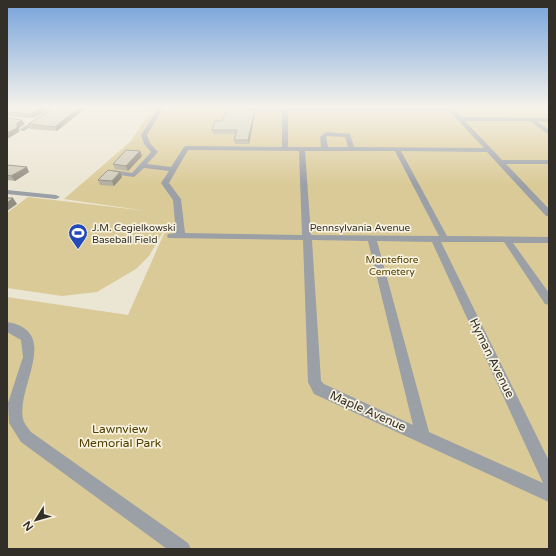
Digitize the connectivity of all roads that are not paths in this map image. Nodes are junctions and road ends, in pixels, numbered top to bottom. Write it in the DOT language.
graph roads {
  1 [pos="145,133"];
  2 [pos="285,133"];
  3 [pos="473,133"];
  4 [pos="285,149"];
  5 [pos="302,150"];
  6 [pos="325,150"];
  7 [pos="352,150"];
  8 [pos="397,150"];
  9 [pos="489,150"];
  10 [pos="500,162"];
  11 [pos="549,162"];
  12 [pos="143,166"];
  13 [pos="174,168"];
  14 [pos="112,172"];
  15 [pos="7,192"];
  16 [pos="56,198"];
  17 [pos="549,214"];
  18 [pos="171,236"];
  19 [pos="181,236"];
  20 [pos="308,237"];
  21 [pos="372,238"];
  22 [pos="439,238"];
  23 [pos="506,239"];
  24 [pos="549,240"];
  25 [pos="549,301"];
  26 [pos="7,327"];
  27 [pos="423,436"];
  28 [pos="549,478"];
  29 [pos="549,494"];
  30 [pos="182,549"];
  1 -- 12 [label="street"];
  2 -- 4 [label="street"];
  3 -- 9 [label="street"];
  4 -- 5 [label="street"];
  4 -- 13 [label="street"];
  5 -- 6 [label="street"];
  5 -- 20 [label="street, Maple Avenue"];
  6 -- 7 [label="street"];
  6 -- 7 [label="street"];
  7 -- 8 [label="street"];
  8 -- 9 [label="street"];
  8 -- 22 [label="street, Hyman Avenue"];
  9 -- 10 [label="street"];
  10 -- 11 [label="street"];
  10 -- 17 [label="street"];
  12 -- 13 [label="street"];
  12 -- 14 [label="street"];
  13 -- 19 [label="street"];
  15 -- 16 [label="street"];
  18 -- 19 [label="street, Pennsylvania Avenue"];
  19 -- 20 [label="street, Pennsylvania Avenue"];
  20 -- 21 [label="street, Pennsylvania Avenue"];
  20 -- 27 [label="street, Maple Avenue"];
  21 -- 22 [label="street, Pennsylvania Avenue"];
  21 -- 27 [label="street"];
  22 -- 23 [label="street, Pennsylvania Avenue"];
  22 -- 28 [label="street, Hyman Avenue"];
  23 -- 24 [label="street, Pennsylvania Avenue"];
  23 -- 25 [label="street"];
  26 -- 30 [label="street"];
  27 -- 29 [label="street, Maple Avenue"];
}
